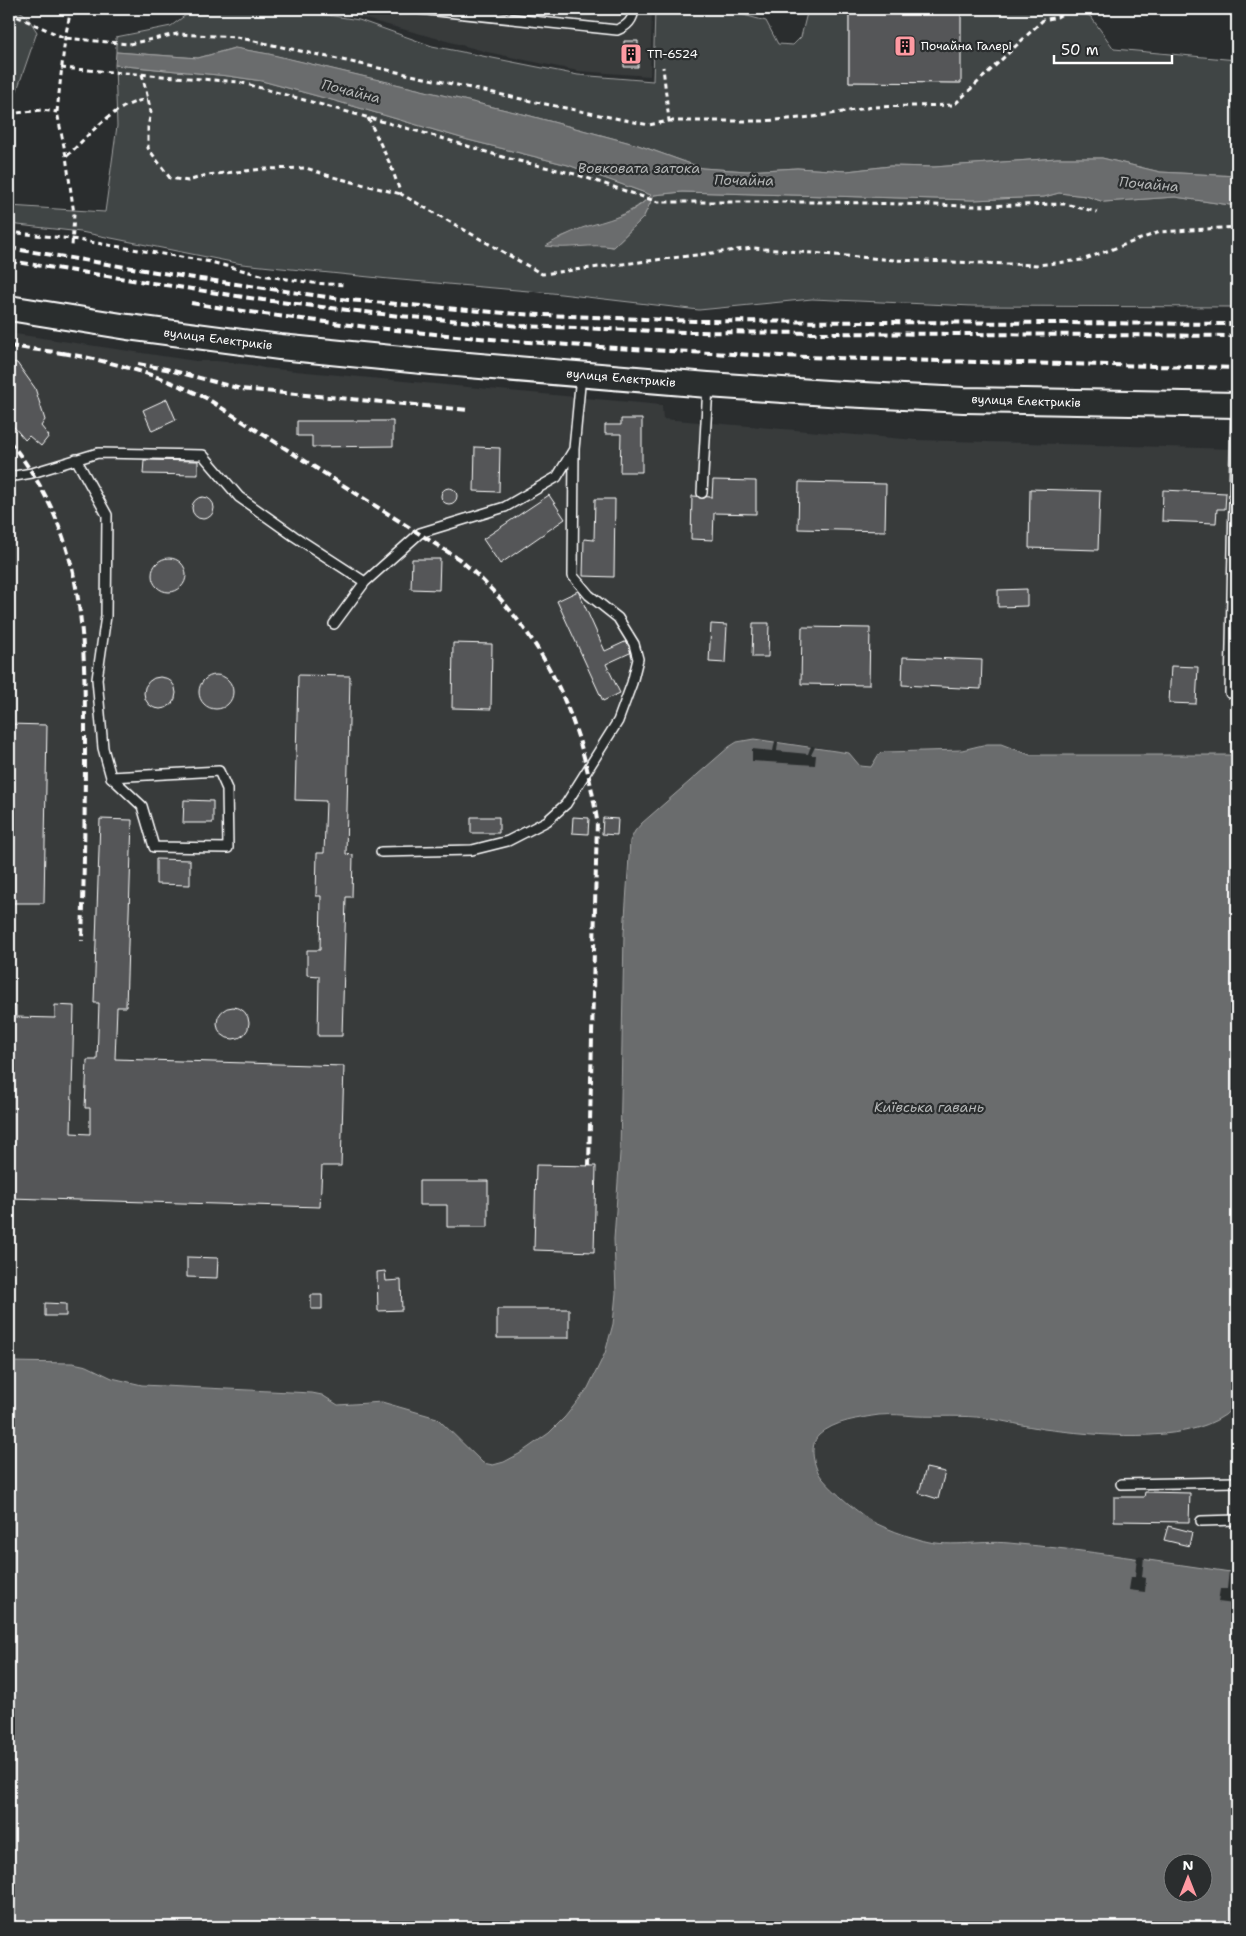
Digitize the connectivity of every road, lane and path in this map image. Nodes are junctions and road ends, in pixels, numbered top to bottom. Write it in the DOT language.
graph roads {
  1 [pos="71,9"];
  2 [pos="418,9"];
  3 [pos="634,9"];
  4 [pos="1071,9"];
  5 [pos="9,13"];
  6 [pos="65,38"];
  7 [pos="663,67"];
  8 [pos="61,68"];
  9 [pos="142,74"];
  10 [pos="148,99"];
  11 [pos="57,112"];
  12 [pos="9,114"];
  13 [pos="368,117"];
  14 [pos="669,121"];
  15 [pos="66,156"];
  16 [pos="401,194"];
  17 [pos="1097,212"];
  18 [pos="1237,227"];
  19 [pos="9,232"];
  20 [pos="72,247"];
  21 [pos="346,285"];
  22 [pos="9,308"];
  23 [pos="581,374"];
  24 [pos="708,385"];
  25 [pos="1237,406"];
  26 [pos="574,449"];
  27 [pos="76,459"];
  28 [pos="9,477"];
  29 [pos="702,493"];
  30 [pos="365,582"];
  31 [pos="334,624"];
  32 [pos="1230,693"];
  33 [pos="111,777"];
  34 [pos="381,852"];
  35 [pos="1237,1482"];
  36 [pos="1121,1484"];
  37 [pos="1237,1520"];
  38 [pos="1201,1521"];
  1 -- 6 [label="path"];
  2 -- 3 [label="lane"];
  4 -- 14 [label="path"];
  5 -- 6 [label="path"];
  6 -- 8 [label="path"];
  6 -- 14 [label="path"];
  7 -- 14 [label="path"];
  8 -- 9 [label="path"];
  8 -- 11 [label="path"];
  9 -- 10 [label="path"];
  9 -- 13 [label="path"];
  10 -- 15 [label="path"];
  10 -- 16 [label="path"];
  11 -- 12 [label="path"];
  11 -- 15 [label="path"];
  13 -- 16 [label="path"];
  13 -- 17 [label="path"];
  15 -- 20 [label="path"];
  16 -- 18 [label="path"];
  19 -- 21 [label="path"];
  22 -- 23 [label="street, вулиця Електриків"];
  23 -- 24 [label="street, вулиця Електриків"];
  23 -- 26 [label="lane"];
  24 -- 25 [label="street, вулиця Електриків"];
  24 -- 29 [label="lane"];
  25 -- 32 [label="lane"];
  26 -- 30 [label="lane"];
  26 -- 34 [label="lane"];
  27 -- 28 [label="lane"];
  27 -- 30 [label="lane"];
  27 -- 33 [label="lane"];
  30 -- 31 [label="lane"];
  33 -- 33 [label="lane"];
  35 -- 36 [label="lane"];
  37 -- 38 [label="lane"];
}
